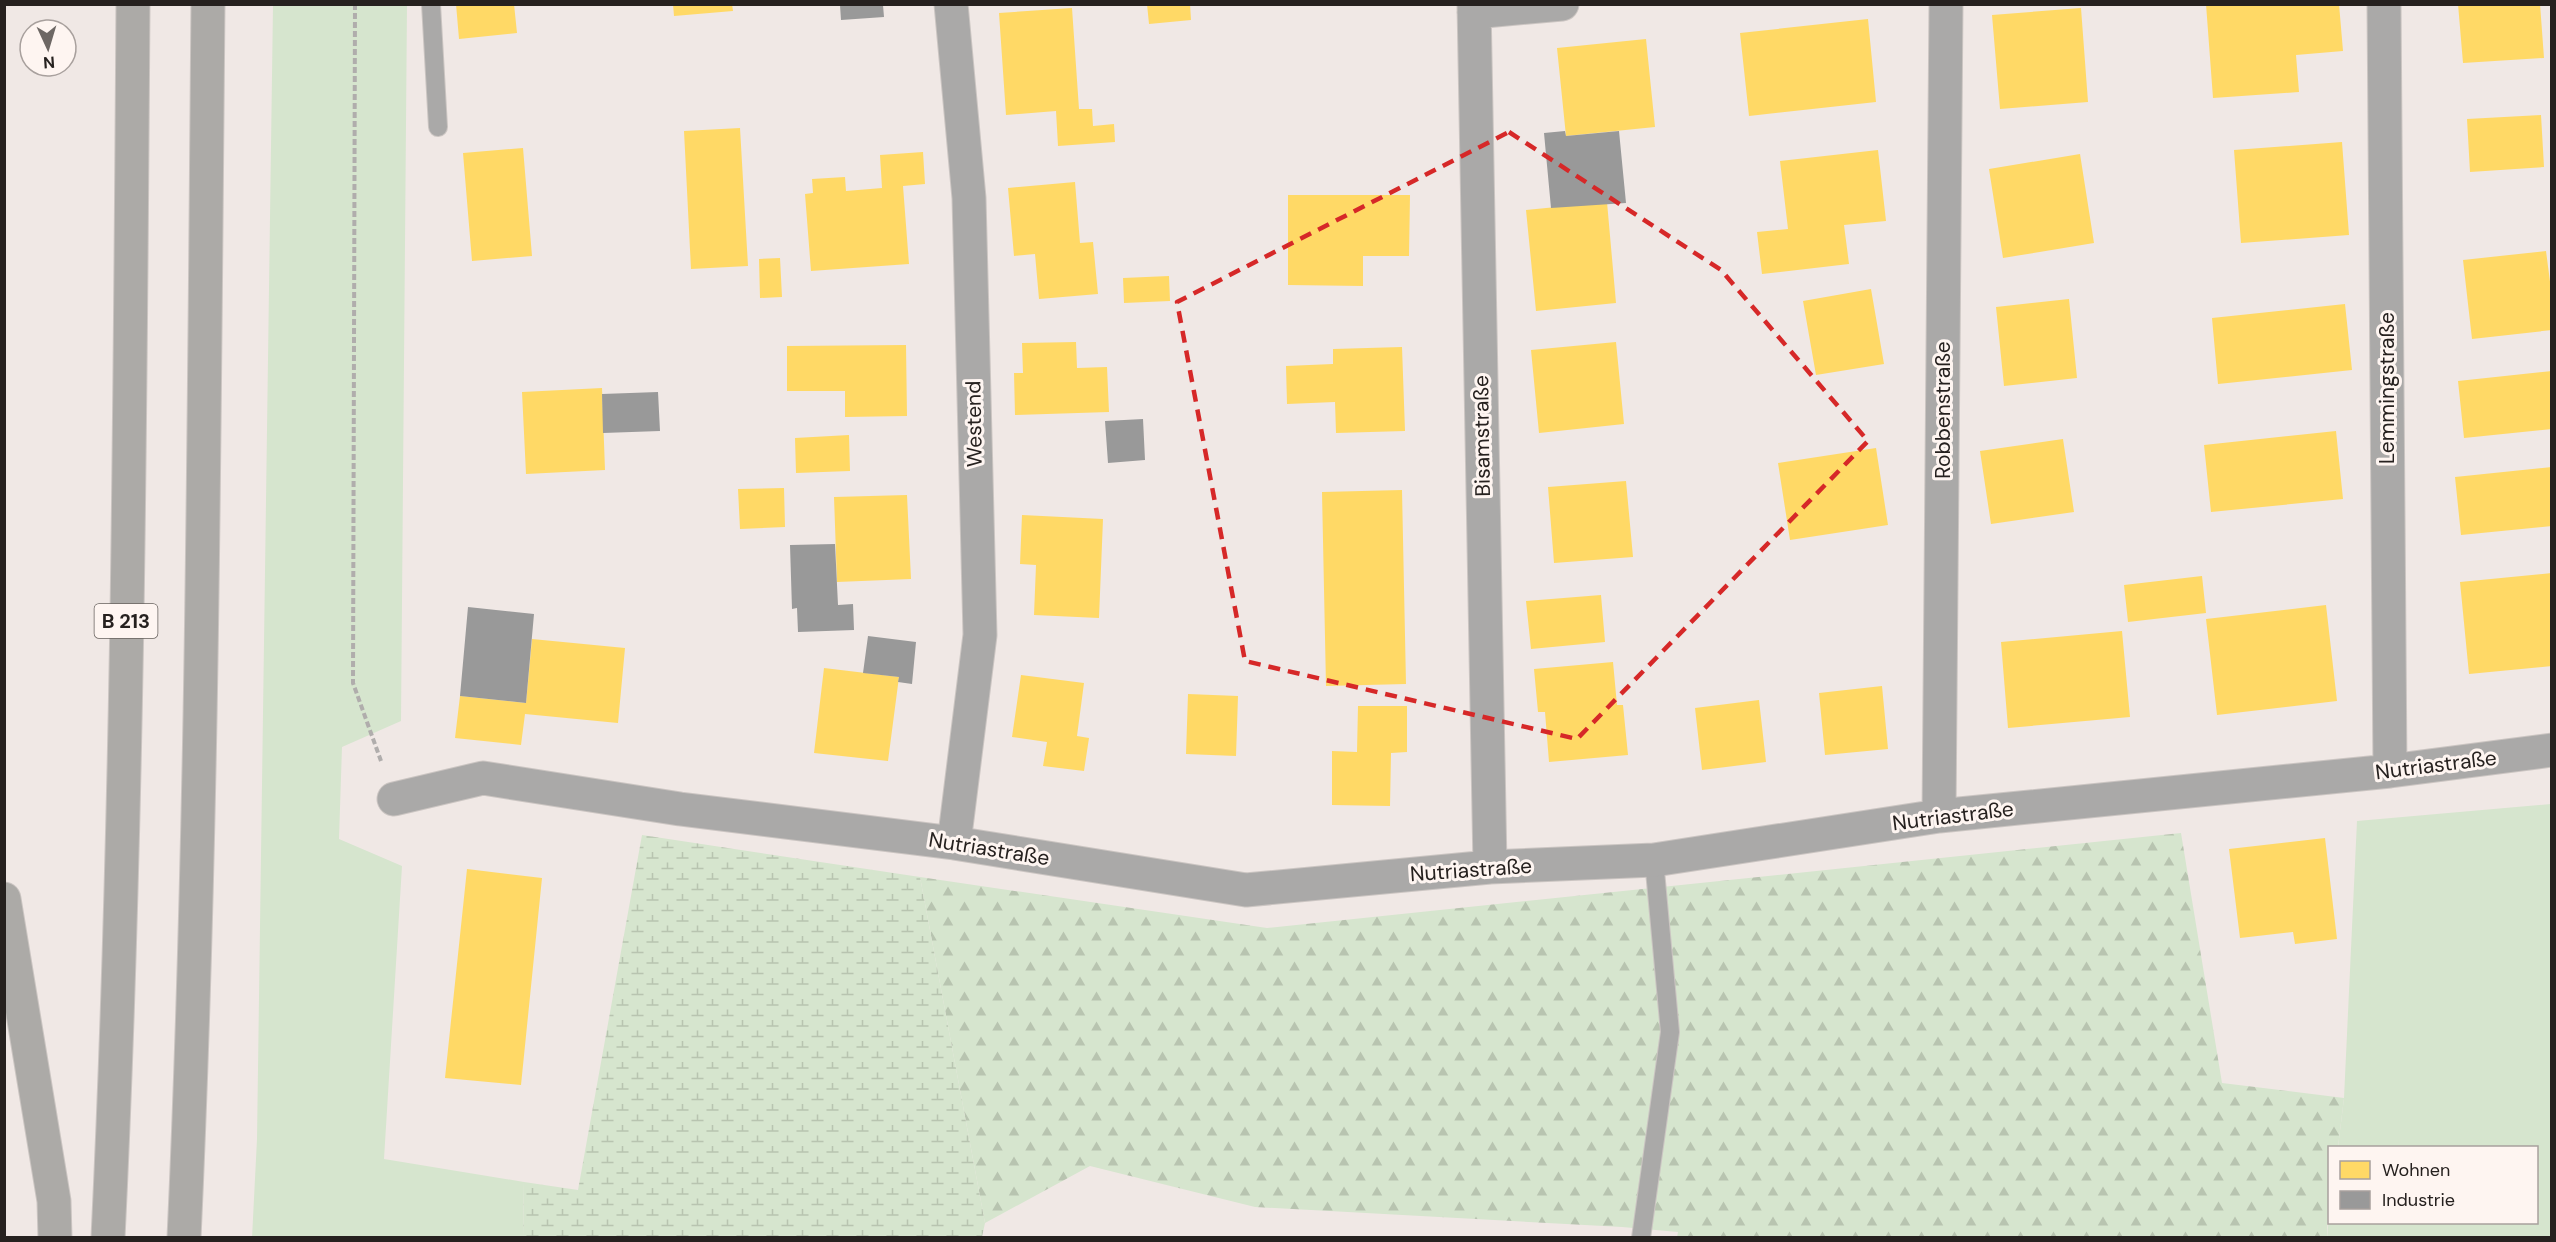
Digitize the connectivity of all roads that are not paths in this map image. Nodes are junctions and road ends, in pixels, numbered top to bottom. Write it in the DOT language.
graph roads {
  1 [pos="133,4"];
  2 [pos="208,4"];
  3 [pos="431,4"];
  4 [pos="951,4"];
  5 [pos="1562,4"];
  6 [pos="1946,4"];
  7 [pos="2384,4"];
  8 [pos="1474,8"];
  9 [pos="438,127"];
  10 [pos="2552,750"];
  11 [pos="2390,771"];
  12 [pos="394,799"];
  13 [pos="1939,816"];
  14 [pos="954,843"];
  15 [pos="1653,860"];
  16 [pos="1491,867"];
  17 [pos="4,900"];
  18 [pos="55,1238"];
  19 [pos="108,1238"];
  20 [pos="184,1238"];
  21 [pos="1641,1238"];
  1 -- 19 [label="highway, B 213"];
  2 -- 20 [label="highway"];
  3 -- 9 [label="lane"];
  4 -- 14 [label="street, Westend"];
  5 -- 8 [label="street"];
  6 -- 13 [label="street, Robbenstraße"];
  7 -- 11 [label="street, Lemmingstraße"];
  8 -- 16 [label="street, Bisamstraße"];
  10 -- 11 [label="street, Nutriastraße"];
  11 -- 13 [label="street, Nutriastraße"];
  12 -- 14 [label="street, Nutriastraße"];
  13 -- 15 [label="street, Nutriastraße"];
  14 -- 16 [label="street, Nutriastraße"];
  15 -- 16 [label="street, Nutriastraße"];
  15 -- 21 [label="lane"];
  17 -- 18 [label="highway"];
}
